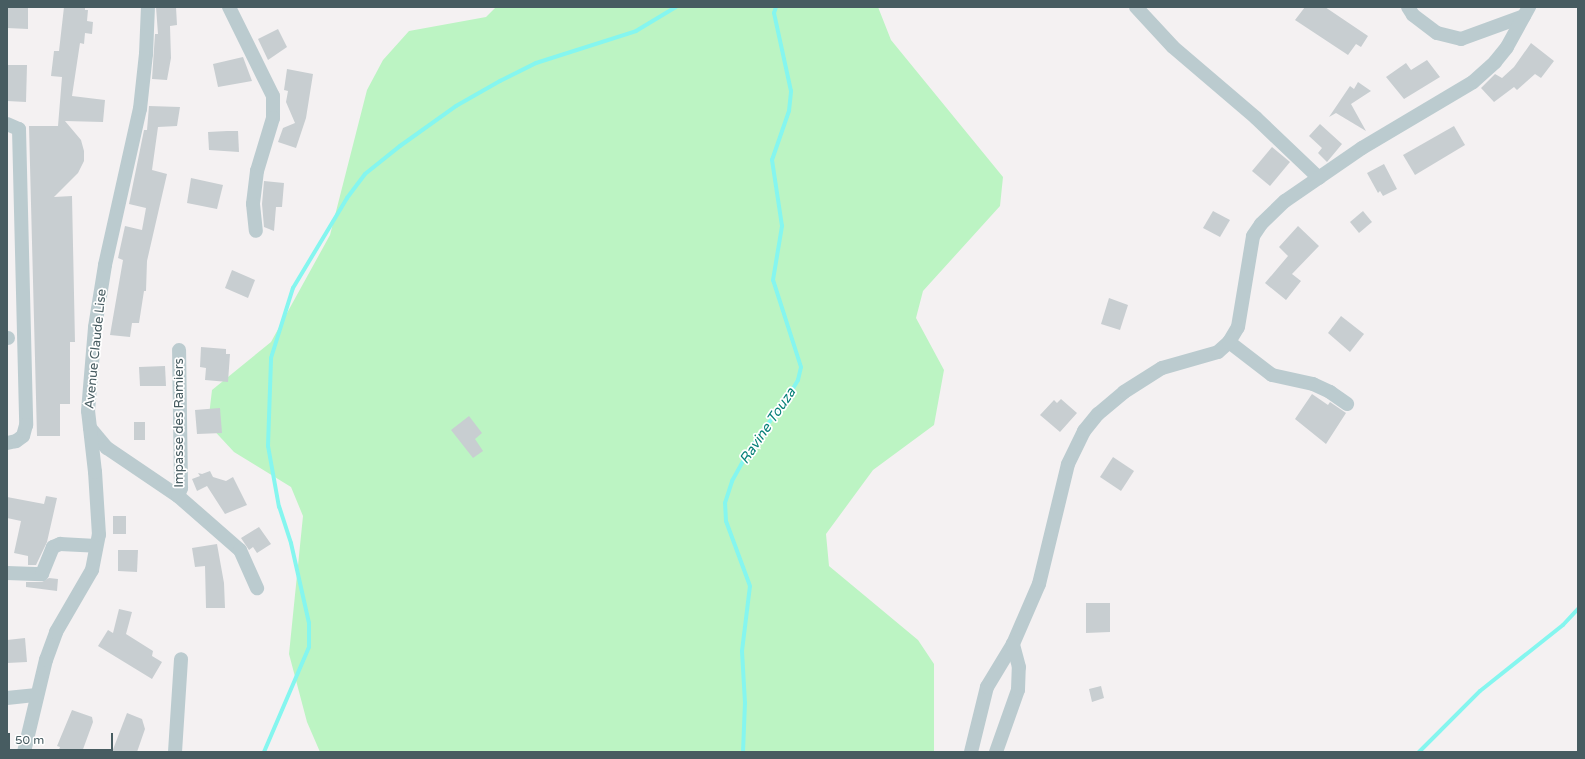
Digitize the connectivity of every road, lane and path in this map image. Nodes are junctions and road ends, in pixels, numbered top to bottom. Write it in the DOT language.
graph roads {
  1 [pos="148,7"];
  2 [pos="229,7"];
  3 [pos="1136,7"];
  4 [pos="1408,7"];
  5 [pos="1527,12"];
  6 [pos="7,124"];
  7 [pos="1318,178"];
  8 [pos="256,231"];
  9 [pos="1229,342"];
  10 [pos="179,350"];
  11 [pos="1347,404"];
  12 [pos="90,428"];
  13 [pos="7,443"];
  14 [pos="178,496"];
  15 [pos="96,546"];
  16 [pos="7,573"];
  17 [pos="257,588"];
  18 [pos="1013,644"];
  19 [pos="181,659"];
  20 [pos="37,694"];
  21 [pos="7,698"];
  22 [pos="24,752"];
  23 [pos="175,752"];
  24 [pos="970,752"];
  25 [pos="996,752"];
  1 -- 12 [label="street, Avenue Claude Lise"];
  2 -- 8 [label="street"];
  3 -- 7 [label="street"];
  4 -- 5 [label="street"];
  5 -- 7 [label="street"];
  6 -- 13 [label="street"];
  7 -- 9 [label="street"];
  9 -- 11 [label="street"];
  9 -- 18 [label="street"];
  10 -- 14 [label="street, Impasse des Ramiers"];
  12 -- 14 [label="street, Impasse des Ramiers"];
  12 -- 15 [label="street, Avenue Claude Lise"];
  14 -- 17 [label="street, Impasse des Ramiers"];
  15 -- 16 [label="street"];
  15 -- 20 [label="street, Avenue Claude Lise"];
  18 -- 24 [label="street"];
  18 -- 25 [label="street"];
  19 -- 23 [label="street"];
  20 -- 21 [label="street"];
  20 -- 22 [label="street, Avenue Claude Lise"];
}
